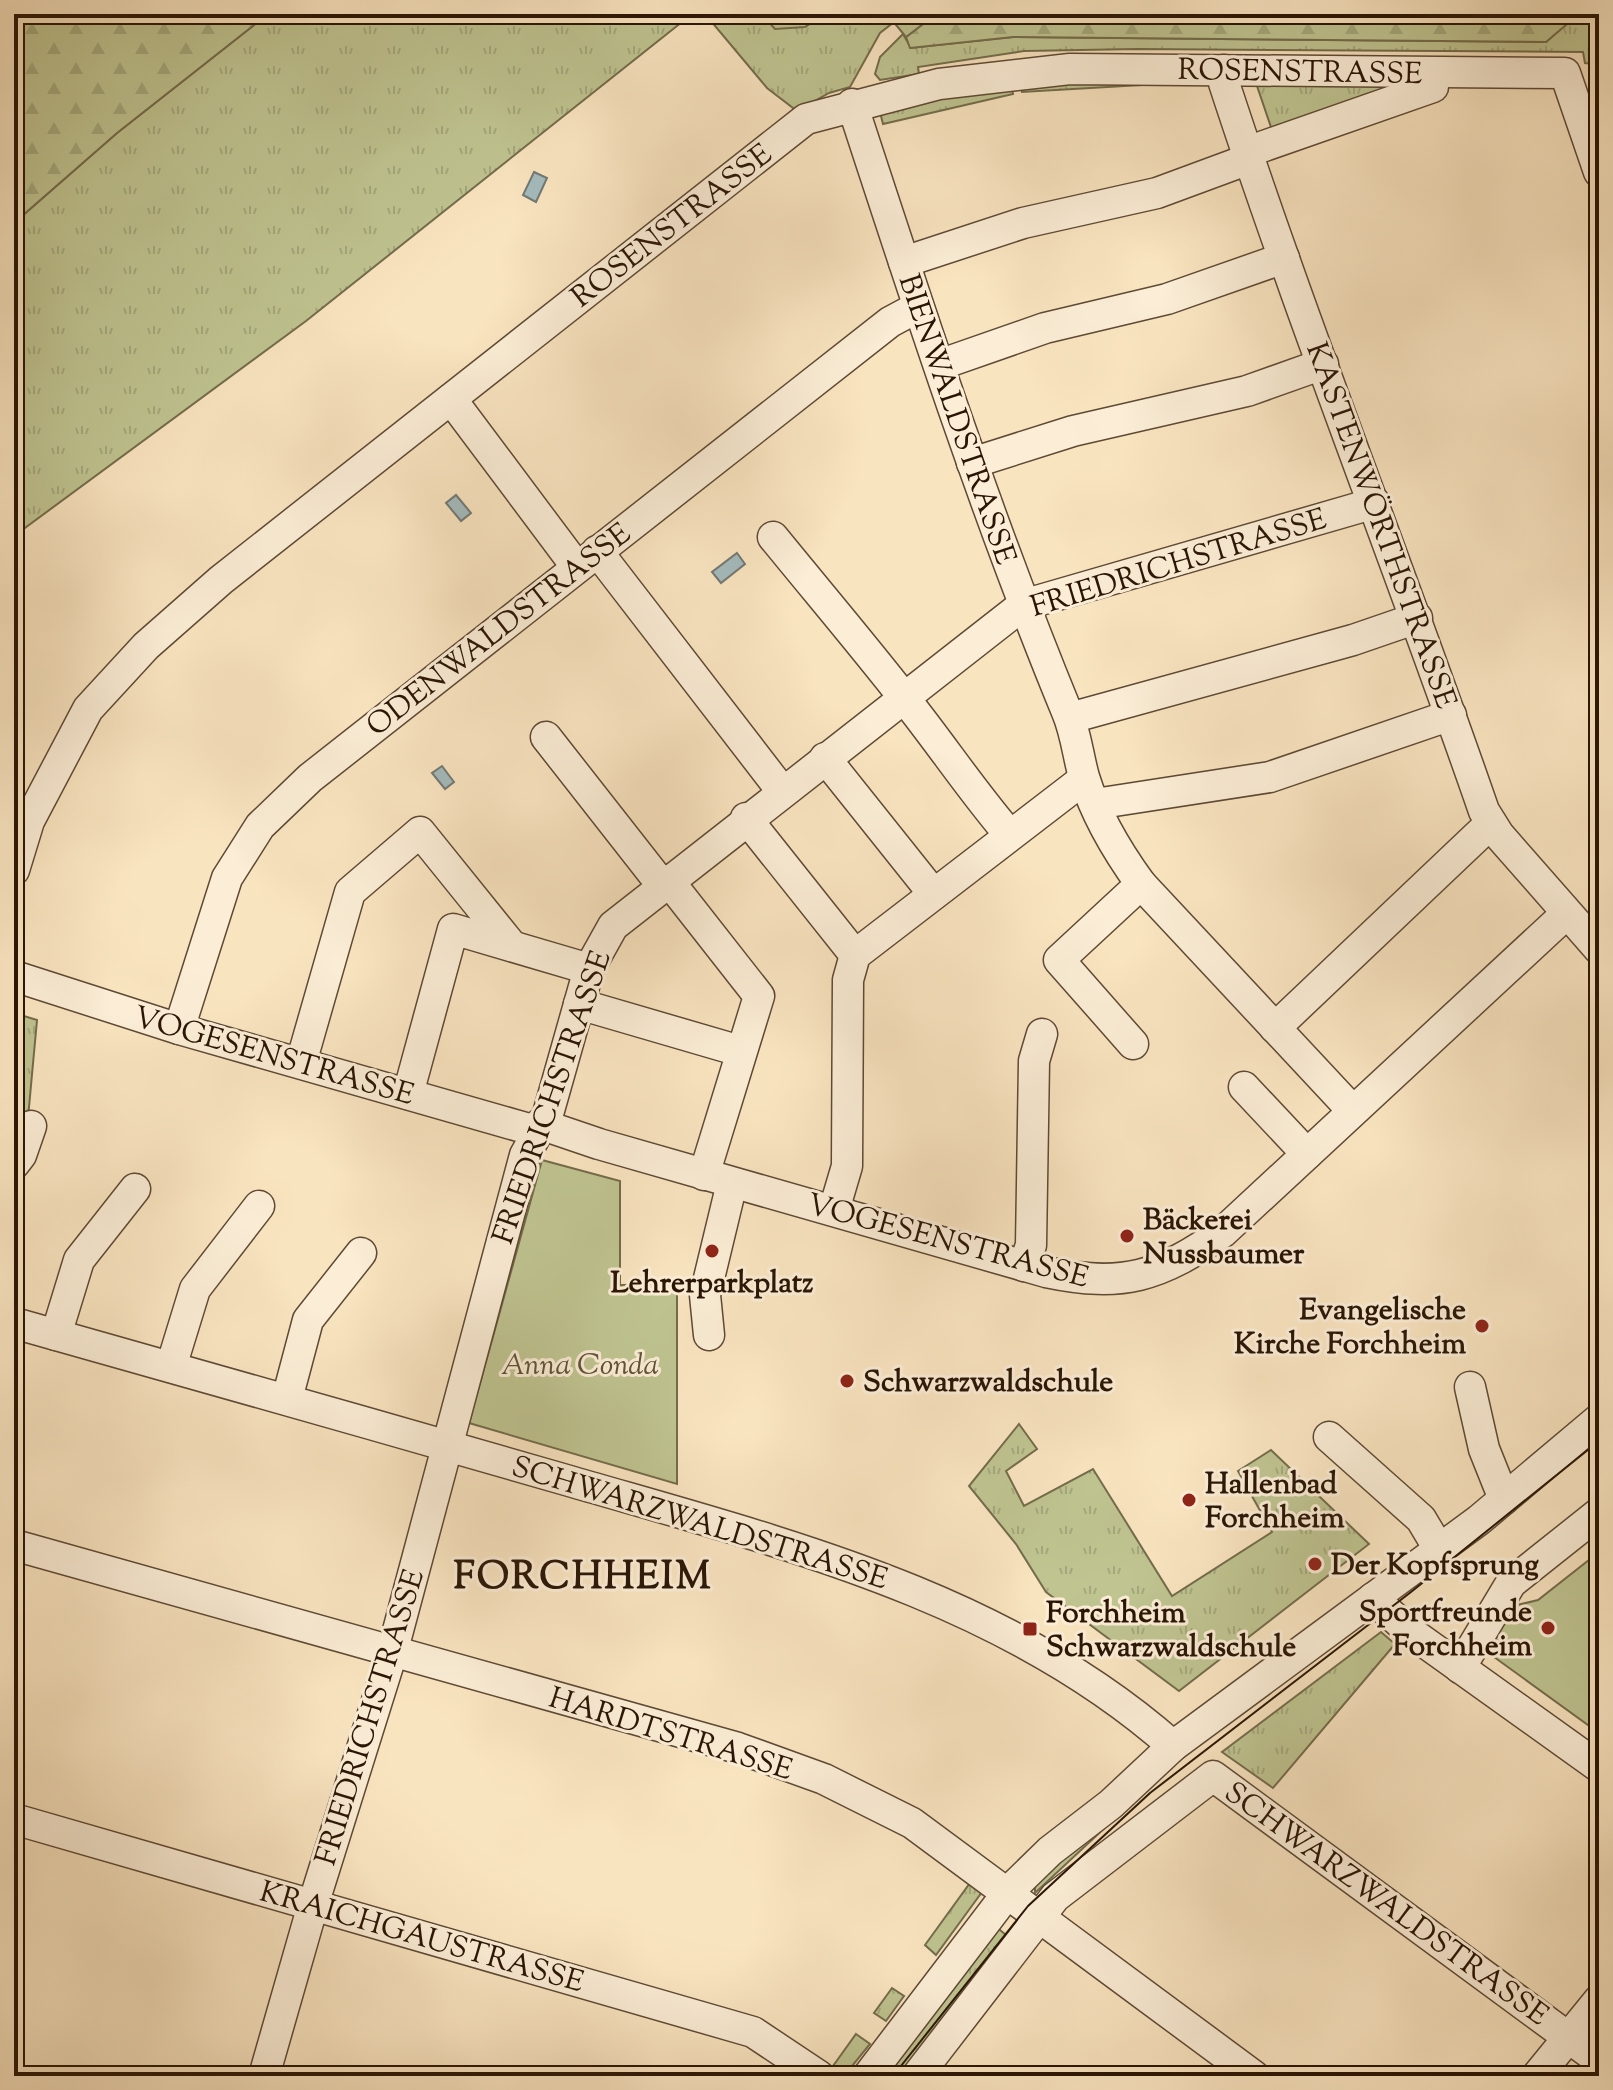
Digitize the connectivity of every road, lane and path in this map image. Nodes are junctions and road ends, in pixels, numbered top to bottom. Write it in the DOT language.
graph roads {
  1 [pos="1224,70"];
  2 [pos="1433,73"];
  3 [pos="852,104"];
  4 [pos="1248,156"];
  5 [pos="1599,171"];
  6 [pos="1284,258"];
  7 [pos="904,262"];
  8 [pos="918,307"];
  9 [pos="1323,364"];
  10 [pos="939,365"];
  11 [pos="451,399"];
  12 [pos="972,463"];
  13 [pos="1375,503"];
  14 [pos="773,537"];
  15 [pos="587,558"];
  16 [pos="1023,605"];
  17 [pos="1417,618"];
  18 [pos="904,697"];
  19 [pos="1451,715"];
  20 [pos="1070,718"];
  21 [pos="546,737"];
  22 [pos="825,758"];
  23 [pos="782,791"];
  24 [pos="1090,791"];
  25 [pos="746,818"];
  26 [pos="1491,823"];
  27 [pos="1009,834"];
  28 [pos="14,870"];
  29 [pos="665,883"];
  30 [pos="1141,884"];
  31 [pos="932,892"];
  32 [pos="1566,914"];
  33 [pos="512,946"];
  34 [pos="1599,949"];
  35 [pos="855,955"];
  36 [pos="589,969"];
  37 [pos="14,976"];
  38 [pos="579,1004"];
  39 [pos="1275,1028"];
  40 [pos="179,1029"];
  41 [pos="1042,1034"];
  42 [pos="1133,1044"];
  43 [pos="740,1051"];
  44 [pos="301,1063"];
  45 [pos="1244,1087"];
  46 [pos="408,1094"];
  47 [pos="1353,1111"];
  48 [pos="31,1126"];
  49 [pos="538,1128"];
  50 [pos="1307,1154"];
  51 [pos="14,1164"];
  52 [pos="718,1179"];
  53 [pos="135,1189"];
  54 [pos="259,1206"];
  55 [pos="834,1210"];
  56 [pos="361,1253"];
  57 [pos="1024,1266"];
  58 [pos="14,1323"];
  59 [pos="56,1335"];
  60 [pos="709,1335"];
  61 [pos="171,1367"];
  62 [pos="1470,1387"];
  63 [pos="287,1399"];
  64 [pos="1599,1419"];
  65 [pos="1329,1437"];
  66 [pos="446,1445"];
  67 [pos="1504,1499"];
  68 [pos="1599,1513"];
  69 [pos="14,1545"];
  70 [pos="1439,1549"];
  71 [pos="1373,1598"];
  72 [pos="392,1653"];
  73 [pos="1460,1668"];
  74 [pos="1173,1746"];
  75 [pos="1599,1767"];
  76 [pos="14,1819"];
  77 [pos="1009,1891"];
  78 [pos="313,1905"];
  79 [pos="1040,1916"];
  80 [pos="1599,2000"];
  81 [pos="1568,2037"];
  82 [pos="1599,2060"];
  83 [pos="264,2076"];
  84 [pos="819,2076"];
  85 [pos="868,2076"];
  86 [pos="917,2076"];
  87 [pos="1254,2076"];
  88 [pos="1537,2076"];
  1 -- 2 [label="street, ROSENSTRASSE"];
  1 -- 3 [label="street, ROSENSTRASSE"];
  1 -- 4 [label="street, KASTENWÖRTHSTRASSE"];
  2 -- 4 [label="street"];
  2 -- 5 [label="street, ROSENSTRASSE"];
  3 -- 7 [label="street, BIENWALDSTRASSE"];
  3 -- 11 [label="street, ROSENSTRASSE"];
  4 -- 6 [label="street, KASTENWÖRTHSTRASSE"];
  4 -- 7 [label="street"];
  6 -- 9 [label="street, KASTENWÖRTHSTRASSE"];
  6 -- 10 [label="street"];
  7 -- 8 [label="street, BIENWALDSTRASSE"];
  8 -- 10 [label="street, BIENWALDSTRASSE"];
  8 -- 15 [label="street, ODENWALDSTRASSE"];
  9 -- 12 [label="street"];
  9 -- 13 [label="street, KASTENWÖRTHSTRASSE"];
  10 -- 12 [label="street, BIENWALDSTRASSE"];
  11 -- 15 [label="street"];
  11 -- 28 [label="street, ROSENSTRASSE"];
  12 -- 16 [label="street, BIENWALDSTRASSE"];
  13 -- 16 [label="street, FRIEDRICHSTRASSE"];
  13 -- 17 [label="street, KASTENWÖRTHSTRASSE"];
  14 -- 18 [label="street"];
  15 -- 23 [label="street"];
  15 -- 40 [label="street, ODENWALDSTRASSE"];
  16 -- 18 [label="street, FRIEDRICHSTRASSE"];
  16 -- 20 [label="street, BIENWALDSTRASSE"];
  17 -- 19 [label="street, KASTENWÖRTHSTRASSE"];
  17 -- 20 [label="street"];
  18 -- 22 [label="street, FRIEDRICHSTRASSE"];
  18 -- 27 [label="street"];
  19 -- 24 [label="street"];
  19 -- 26 [label="street, KASTENWÖRTHSTRASSE"];
  20 -- 24 [label="street, BIENWALDSTRASSE"];
  21 -- 29 [label="street"];
  22 -- 23 [label="street, FRIEDRICHSTRASSE"];
  22 -- 31 [label="street"];
  23 -- 25 [label="street, FRIEDRICHSTRASSE"];
  24 -- 27 [label="street"];
  24 -- 30 [label="street, BIENWALDSTRASSE"];
  25 -- 29 [label="street, FRIEDRICHSTRASSE"];
  25 -- 35 [label="street"];
  26 -- 32 [label="street, KASTENWÖRTHSTRASSE"];
  26 -- 39 [label="street"];
  27 -- 31 [label="street"];
  29 -- 36 [label="street, FRIEDRICHSTRASSE"];
  29 -- 43 [label="street"];
  30 -- 39 [label="street, BIENWALDSTRASSE"];
  30 -- 42 [label="street"];
  31 -- 35 [label="street"];
  32 -- 34 [label="street, KASTENWÖRTHSTRASSE"];
  32 -- 47 [label="street, VOGESENSTRASSE"];
  33 -- 36 [label="street"];
  33 -- 44 [label="street"];
  33 -- 46 [label="street"];
  35 -- 55 [label="street"];
  36 -- 38 [label="street, FRIEDRICHSTRASSE"];
  37 -- 40 [label="street, VOGESENSTRASSE"];
  38 -- 43 [label="street"];
  38 -- 49 [label="street, FRIEDRICHSTRASSE"];
  39 -- 47 [label="street, BIENWALDSTRASSE"];
  40 -- 44 [label="street, VOGESENSTRASSE"];
  41 -- 57 [label="street"];
  43 -- 52 [label="street"];
  44 -- 46 [label="street, VOGESENSTRASSE"];
  45 -- 50 [label="street"];
  46 -- 49 [label="street, VOGESENSTRASSE"];
  47 -- 50 [label="street, VOGESENSTRASSE"];
  48 -- 51 [label="street"];
  49 -- 52 [label="street, VOGESENSTRASSE"];
  49 -- 66 [label="street, FRIEDRICHSTRASSE"];
  50 -- 57 [label="street, VOGESENSTRASSE"];
  52 -- 55 [label="street, VOGESENSTRASSE"];
  52 -- 60 [label="street"];
  53 -- 59 [label="street"];
  54 -- 61 [label="street"];
  55 -- 57 [label="street, VOGESENSTRASSE"];
  56 -- 63 [label="street"];
  58 -- 59 [label="street, SCHWARZWALDSTRASSE"];
  59 -- 61 [label="street, SCHWARZWALDSTRASSE"];
  61 -- 63 [label="street, SCHWARZWALDSTRASSE"];
  62 -- 67 [label="street"];
  63 -- 66 [label="street, SCHWARZWALDSTRASSE"];
  64 -- 67 [label="street"];
  65 -- 70 [label="street"];
  66 -- 72 [label="street, FRIEDRICHSTRASSE"];
  66 -- 74 [label="street, SCHWARZWALDSTRASSE"];
  67 -- 70 [label="street"];
  68 -- 73 [label="street"];
  69 -- 72 [label="street, HARDTSTRASSE"];
  70 -- 71 [label="street"];
  71 -- 73 [label="street"];
  71 -- 74 [label="street"];
  72 -- 77 [label="street, HARDTSTRASSE"];
  72 -- 78 [label="street, FRIEDRICHSTRASSE"];
  73 -- 75 [label="street"];
  74 -- 77 [label="street"];
  76 -- 78 [label="street, KRAICHGAUSTRASSE"];
  77 -- 79 [label="street, HARDTSTRASSE"];
  77 -- 85 [label="street"];
  78 -- 83 [label="street, FRIEDRICHSTRASSE"];
  78 -- 84 [label="street, KRAICHGAUSTRASSE"];
  79 -- 81 [label="street, SCHWARZWALDSTRASSE"];
  79 -- 86 [label="street"];
  79 -- 87 [label="street, HARDTSTRASSE"];
  80 -- 81 [label="street"];
  81 -- 82 [label="street, SCHWARZWALDSTRASSE"];
  81 -- 88 [label="street"];
}
